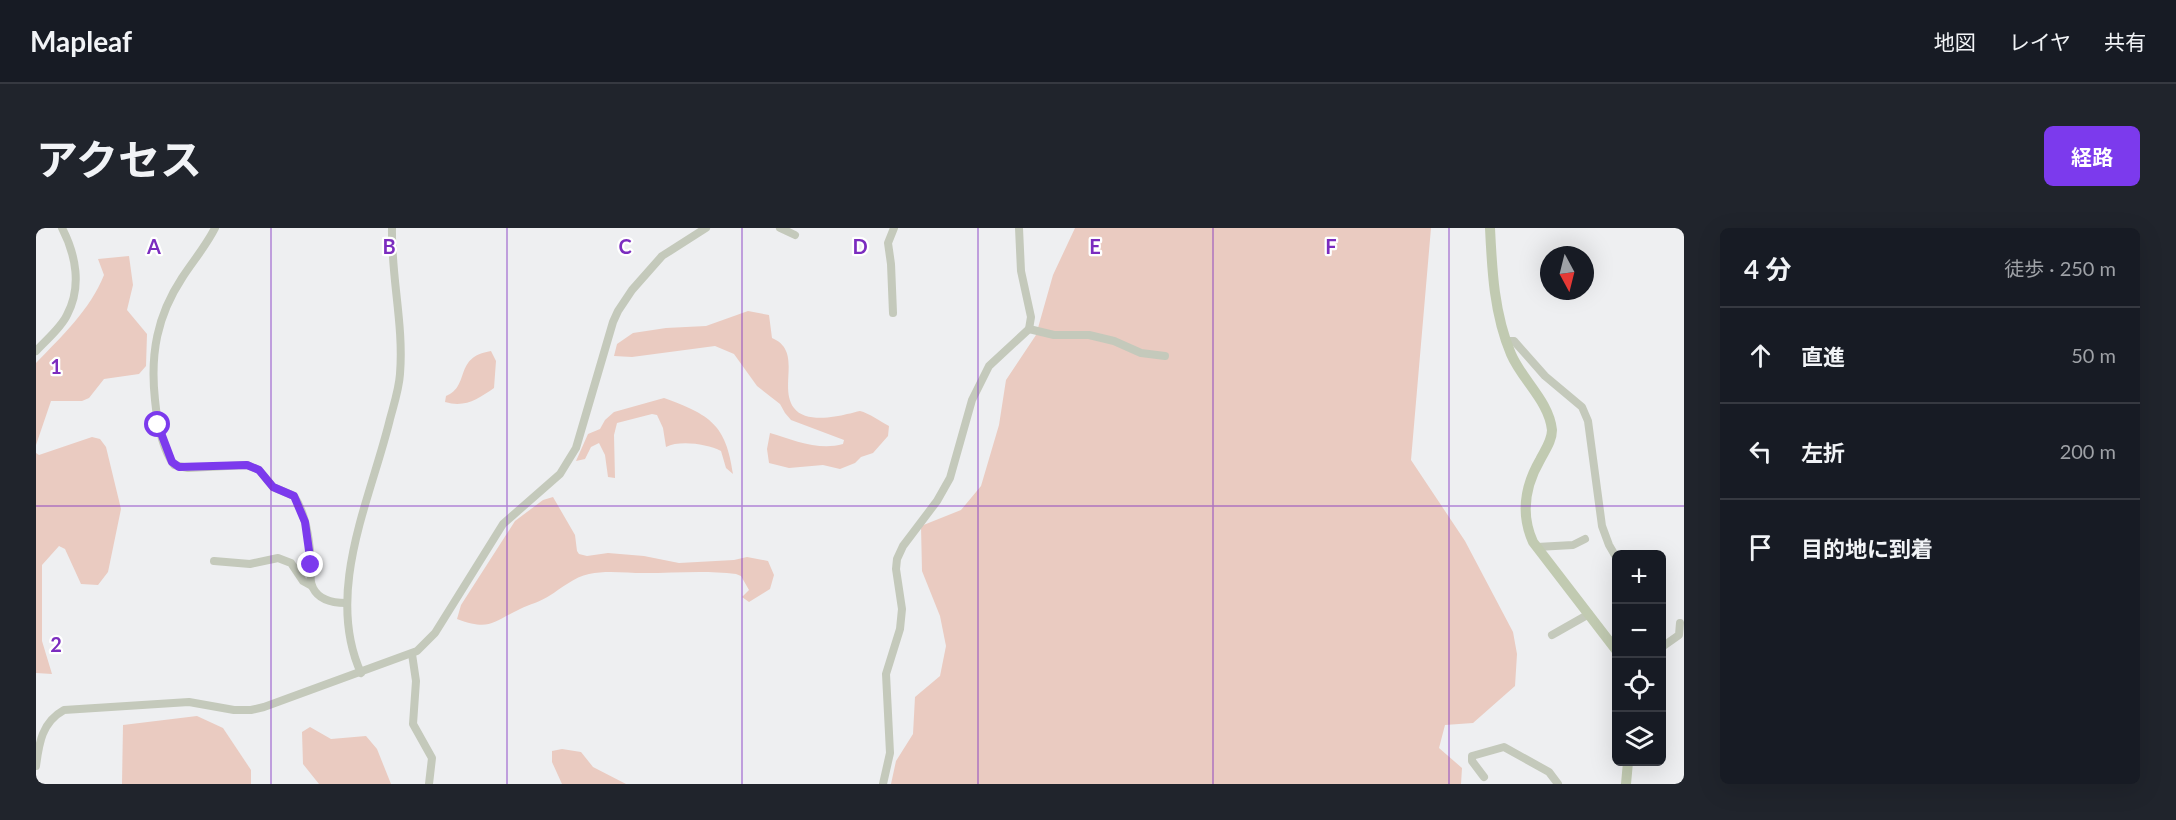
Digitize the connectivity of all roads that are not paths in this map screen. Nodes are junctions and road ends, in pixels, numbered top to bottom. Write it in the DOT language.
graph roads {
  1 [pos="62,228"];
  2 [pos="215,228"];
  3 [pos="392,228"];
  4 [pos="705,228"];
  5 [pos="780,228"];
  6 [pos="894,228"];
  7 [pos="1019,228"];
  8 [pos="1490,228"];
  9 [pos="795,236"];
  10 [pos="893,313"];
  11 [pos="1029,329"];
  12 [pos="1507,341"];
  13 [pos="36,351"];
  14 [pos="1165,356"];
  15 [pos="1585,539"];
  16 [pos="1537,547"];
  17 [pos="1612,550"];
  18 [pos="214,561"];
  19 [pos="312,586"];
  20 [pos="346,603"];
  21 [pos="1589,614"];
  22 [pos="1680,623"];
  23 [pos="1552,635"];
  24 [pos="1682,635"];
  25 [pos="1612,644"];
  26 [pos="1666,645"];
  27 [pos="412,654"];
  28 [pos="361,673"];
  29 [pos="36,766"];
  30 [pos="1628,766"];
  31 [pos="1484,777"];
  32 [pos="429,784"];
  33 [pos="883,784"];
  34 [pos="1558,784"];
  35 [pos="1626,784"];
  1 -- 13 [label="street"];
  2 -- 19 [label="street"];
  3 -- 20 [label="street"];
  4 -- 27 [label="street"];
  5 -- 9 [label="street"];
  6 -- 10 [label="street"];
  7 -- 11 [label="street"];
  8 -- 12 [label="main road"];
  11 -- 14 [label="street"];
  11 -- 33 [label="street"];
  12 -- 16 [label="main road"];
  12 -- 17 [label="street"];
  15 -- 16 [label="street"];
  16 -- 21 [label="main road"];
  18 -- 19 [label="street"];
  19 -- 20 [label="street"];
  20 -- 28 [label="street"];
  21 -- 23 [label="street"];
  21 -- 25 [label="main road"];
  22 -- 24 [label="street"];
  24 -- 26 [label="street"];
  27 -- 28 [label="street"];
  27 -- 32 [label="street"];
  28 -- 29 [label="street"];
  30 -- 35 [label="main road"];
  31 -- 34 [label="street"];
}
